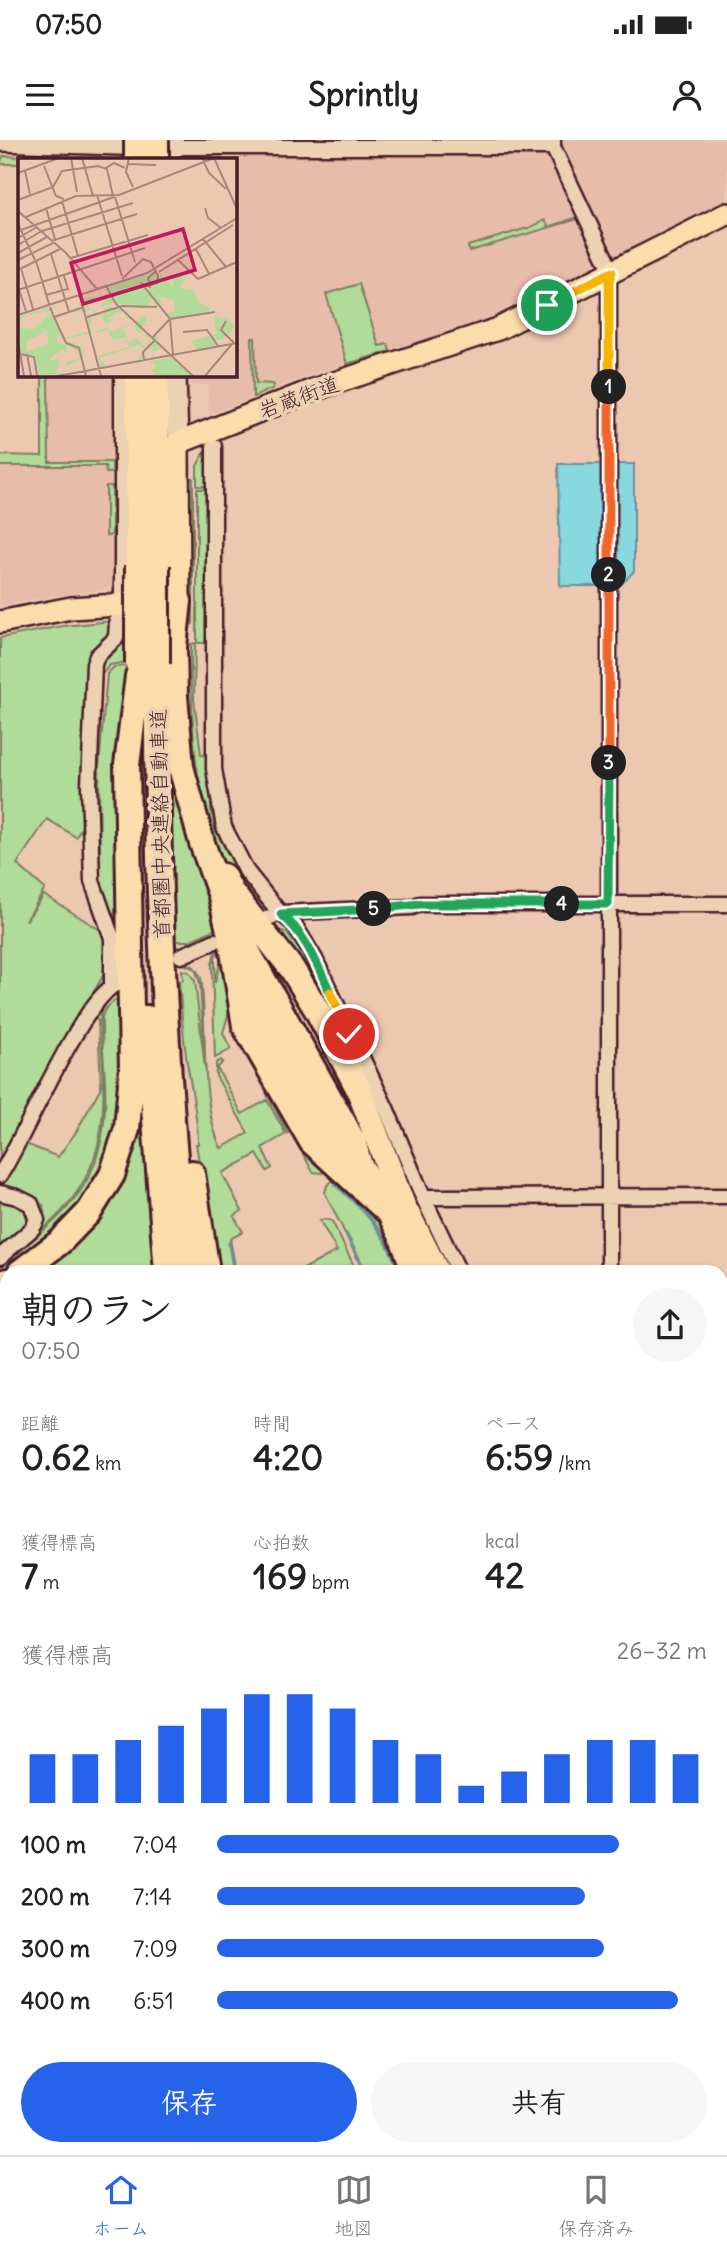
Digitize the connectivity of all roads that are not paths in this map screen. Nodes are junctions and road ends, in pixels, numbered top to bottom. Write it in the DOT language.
graph roads {
  1 [pos="0,141"];
  2 [pos="553,143"];
  3 [pos="128,149"];
  4 [pos="168,149"];
  5 [pos="727,214"];
  6 [pos="612,272"];
  7 [pos="122,376"];
  8 [pos="138,376"];
  9 [pos="156,376"];
  10 [pos="176,376"];
  11 [pos="178,443"];
  12 [pos="214,446"];
  13 [pos="179,601"];
  14 [pos="120,604"];
  15 [pos="0,622"];
  16 [pos="144,668"];
  17 [pos="221,896"];
  18 [pos="160,904"];
  19 [pos="608,904"];
  20 [pos="727,904"];
  21 [pos="265,915"];
  22 [pos="227,947"];
  23 [pos="181,956"];
  24 [pos="0,1175"];
  25 [pos="352,1176"];
  26 [pos="0,1193"];
  27 [pos="609,1195"];
  28 [pos="727,1196"];
  29 [pos="397,1203"];
  30 [pos="0,1257"];
  31 [pos="29,1265"];
  32 [pos="166,1265"];
  33 [pos="185,1265"];
  34 [pos="206,1265"];
  35 [pos="412,1265"];
  36 [pos="433,1265"];
  37 [pos="452,1265"];
  38 [pos="610,1265"];
  1 -- 3 [label="street"];
  2 -- 4 [label="street"];
  2 -- 6 [label="street"];
  3 -- 4 [label="street"];
  5 -- 6 [label="main road, 岩蔵街道"];
  6 -- 11 [label="main road, 岩蔵街道"];
  6 -- 19 [label="street"];
  7 -- 14 [label="street"];
  8 -- 16 [label="highway, 首都圏中央連絡自動車道, bridge"];
  9 -- 16 [label="highway, 首都圏中央連絡自動車道, bridge"];
  10 -- 11 [label="street"];
  11 -- 13 [label="main road"];
  12 -- 21 [label="street"];
  13 -- 14 [label="main road"];
  13 -- 17 [label="highway"];
  13 -- 21 [label="highway"];
  14 -- 15 [label="main road"];
  14 -- 24 [label="street"];
  16 -- 18 [label="highway, 首都圏中央連絡自動車道"];
  16 -- 31 [label="highway"];
  16 -- 32 [label="highway, 首都圏中央連絡自動車道"];
  17 -- 22 [label="highway"];
  17 -- 29 [label="highway"];
  18 -- 33 [label="highway, 首都圏中央連絡自動車道"];
  18 -- 34 [label="highway"];
  19 -- 20 [label="street"];
  19 -- 21 [label="street"];
  19 -- 27 [label="street"];
  21 -- 29 [label="highway"];
  21 -- 29 [label="highway"];
  21 -- 29 [label="street"];
  22 -- 23 [label="street"];
  22 -- 25 [label="highway"];
  22 -- 25 [label="highway"];
  25 -- 29 [label="highway"];
  26 -- 30 [label="street"];
  27 -- 28 [label="street"];
  27 -- 29 [label="street"];
  27 -- 38 [label="street"];
  29 -- 35 [label="highway"];
  29 -- 36 [label="highway"];
  29 -- 37 [label="street"];
}
